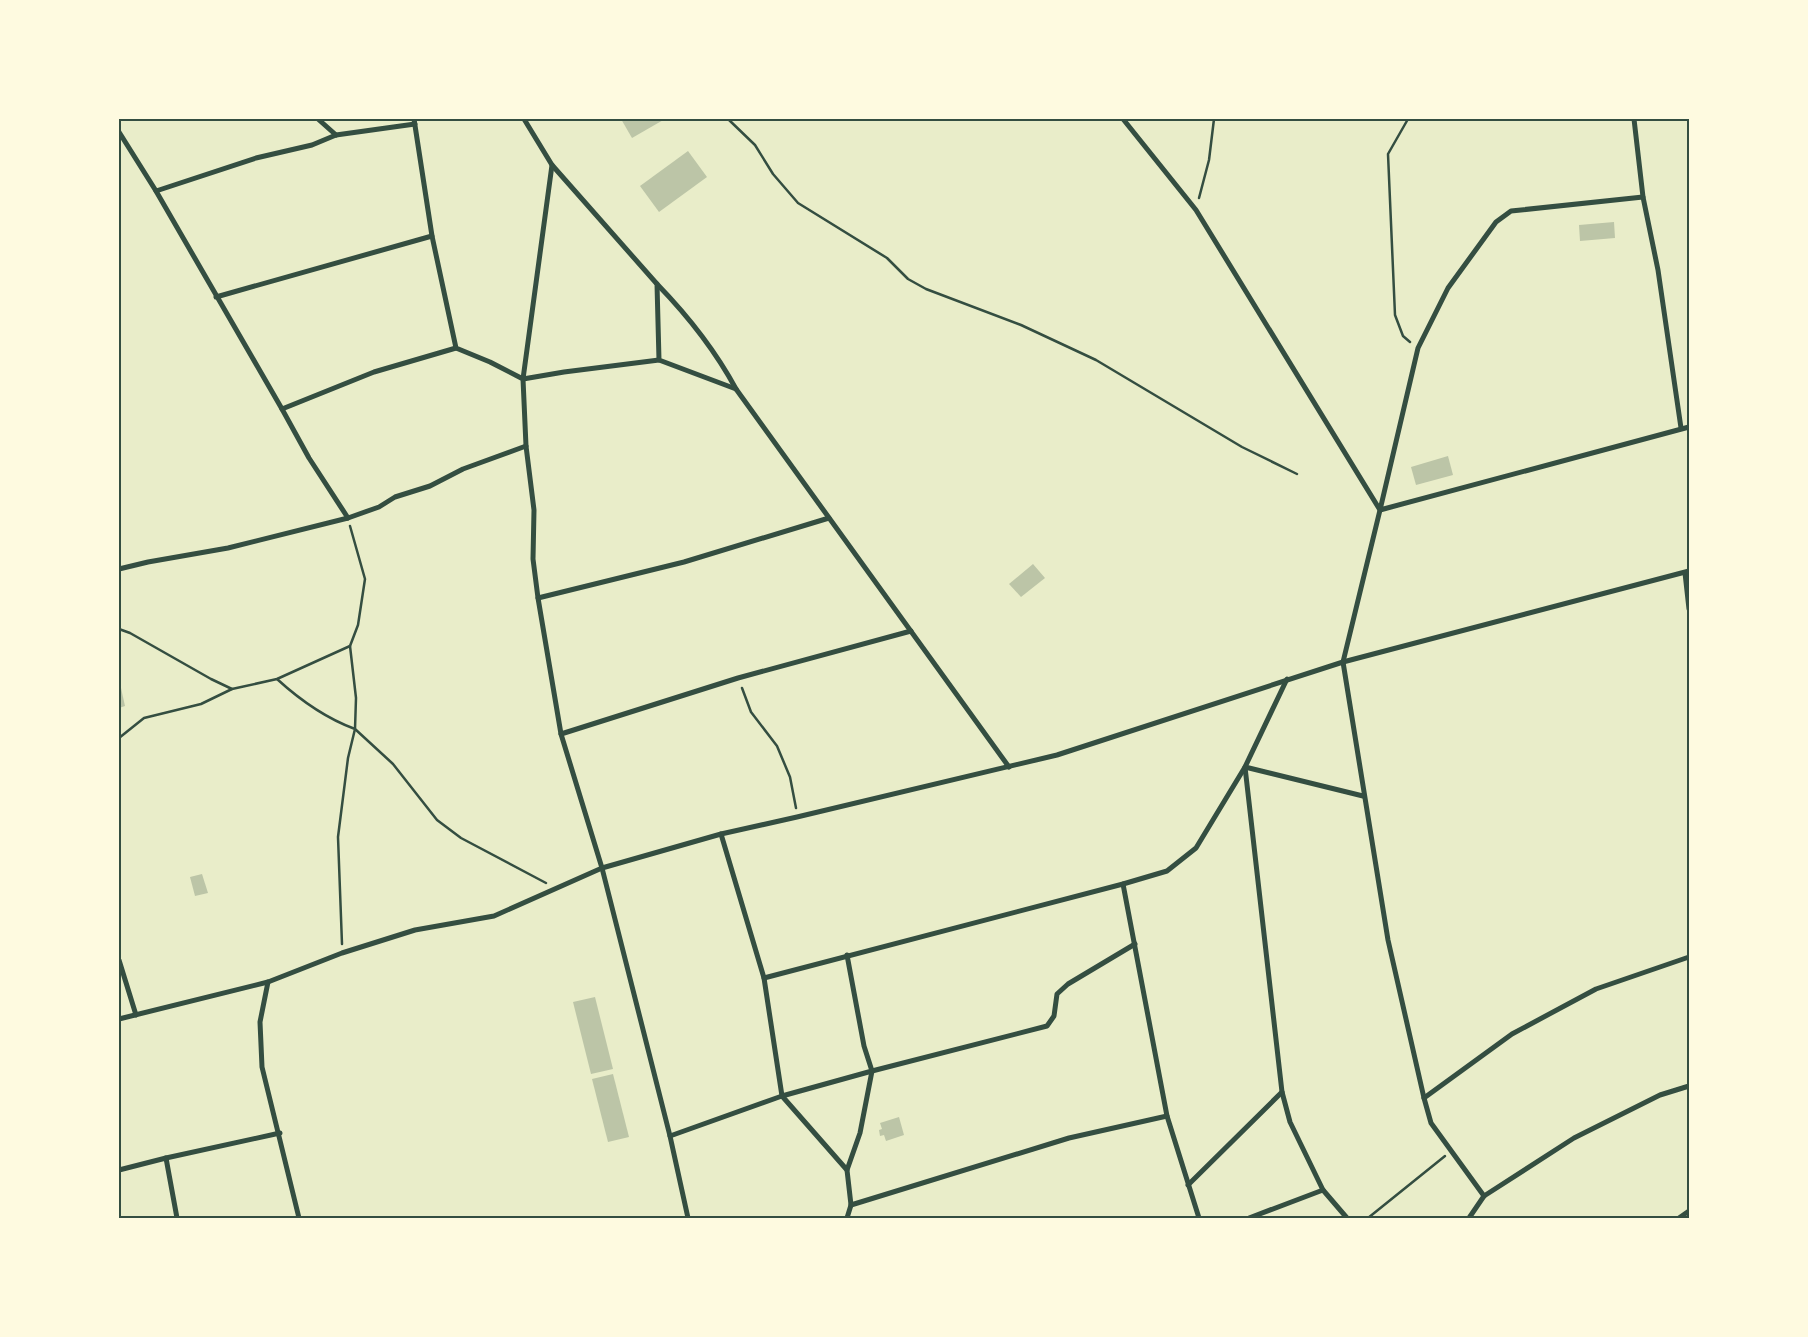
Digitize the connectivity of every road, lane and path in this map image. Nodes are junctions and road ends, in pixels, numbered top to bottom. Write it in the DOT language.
graph roads {
  1 [pos="318,119"];
  2 [pos="524,119"];
  3 [pos="728,119"];
  4 [pos="1123,119"];
  5 [pos="1214,119"];
  6 [pos="1408,119"];
  7 [pos="1634,119"];
  8 [pos="414,121"];
  9 [pos="119,132"];
  10 [pos="336,135"];
  11 [pos="552,165"];
  12 [pos="156,191"];
  13 [pos="1643,197"];
  14 [pos="1196,210"];
  15 [pos="432,236"];
  16 [pos="657,284"];
  17 [pos="216,296"];
  18 [pos="456,348"];
  19 [pos="1418,348"];
  20 [pos="659,360"];
  21 [pos="524,379"];
  22 [pos="736,389"];
  23 [pos="282,409"];
  24 [pos="1689,427"];
  25 [pos="1681,428"];
  26 [pos="526,446"];
  27 [pos="1297,474"];
  28 [pos="1380,510"];
  29 [pos="348,518"];
  30 [pos="829,518"];
  31 [pos="119,569"];
  32 [pos="1687,572"];
  33 [pos="538,598"];
  34 [pos="1689,609"];
  35 [pos="119,629"];
  36 [pos="911,631"];
  37 [pos="350,646"];
  38 [pos="1342,662"];
  39 [pos="738,678"];
  40 [pos="277,679"];
  41 [pos="1287,679"];
  42 [pos="232,690"];
  43 [pos="354,729"];
  44 [pos="561,734"];
  45 [pos="119,738"];
  46 [pos="1009,767"];
  47 [pos="1246,767"];
  48 [pos="1363,796"];
  49 [pos="798,817"];
  50 [pos="720,834"];
  51 [pos="602,868"];
  52 [pos="1123,884"];
  53 [pos="556,888"];
  54 [pos="1135,944"];
  55 [pos="342,953"];
  56 [pos="847,955"];
  57 [pos="1689,957"];
  58 [pos="119,960"];
  59 [pos="764,978"];
  60 [pos="268,982"];
  61 [pos="136,1016"];
  62 [pos="119,1019"];
  63 [pos="872,1071"];
  64 [pos="1689,1086"];
  65 [pos="1282,1092"];
  66 [pos="782,1096"];
  67 [pos="1424,1098"];
  68 [pos="1167,1116"];
  69 [pos="280,1133"];
  70 [pos="670,1136"];
  71 [pos="1451,1152"];
  72 [pos="166,1158"];
  73 [pos="119,1170"];
  74 [pos="847,1170"];
  75 [pos="1188,1185"];
  76 [pos="1323,1190"];
  77 [pos="1484,1196"];
  78 [pos="851,1205"];
  79 [pos="1689,1211"];
  80 [pos="177,1218"];
  81 [pos="299,1218"];
  82 [pos="688,1218"];
  83 [pos="847,1218"];
  84 [pos="1199,1218"];
  85 [pos="1249,1218"];
  86 [pos="1347,1218"];
  87 [pos="1368,1218"];
  88 [pos="1469,1218"];
  89 [pos="1679,1218"];
  1 -- 10 [label="street"];
  2 -- 11 [label="street"];
  3 -- 27 [label="path"];
  4 -- 14 [label="street"];
  5 -- 14 [label="path"];
  6 -- 19 [label="path"];
  7 -- 13 [label="street"];
  8 -- 10 [label="street"];
  8 -- 15 [label="street"];
  9 -- 12 [label="street"];
  10 -- 12 [label="street"];
  11 -- 16 [label="street"];
  11 -- 21 [label="street"];
  12 -- 17 [label="street"];
  13 -- 19 [label="street"];
  13 -- 25 [label="street"];
  14 -- 28 [label="street"];
  15 -- 17 [label="street"];
  15 -- 18 [label="street"];
  16 -- 20 [label="street"];
  16 -- 22 [label="street"];
  17 -- 23 [label="street"];
  18 -- 21 [label="street"];
  18 -- 23 [label="street"];
  19 -- 28 [label="street"];
  20 -- 21 [label="street"];
  20 -- 22 [label="street"];
  21 -- 26 [label="street"];
  22 -- 30 [label="street"];
  23 -- 29 [label="street"];
  24 -- 25 [label="street"];
  25 -- 28 [label="street"];
  26 -- 29 [label="street"];
  26 -- 33 [label="street"];
  28 -- 38 [label="street"];
  29 -- 31 [label="street"];
  29 -- 37 [label="path"];
  30 -- 33 [label="street"];
  30 -- 36 [label="street"];
  32 -- 34 [label="street"];
  32 -- 38 [label="street"];
  33 -- 44 [label="street"];
  35 -- 42 [label="path"];
  36 -- 39 [label="street"];
  36 -- 46 [label="street"];
  37 -- 40 [label="path"];
  37 -- 43 [label="path"];
  38 -- 41 [label="street"];
  38 -- 48 [label="street"];
  39 -- 44 [label="street"];
  39 -- 49 [label="path"];
  40 -- 42 [label="path"];
  40 -- 43 [label="path"];
  41 -- 46 [label="street"];
  41 -- 47 [label="street"];
  42 -- 45 [label="path"];
  43 -- 53 [label="path"];
  43 -- 55 [label="path"];
  44 -- 51 [label="street"];
  46 -- 49 [label="street"];
  47 -- 48 [label="street"];
  47 -- 52 [label="street"];
  47 -- 65 [label="street"];
  48 -- 67 [label="street"];
  49 -- 50 [label="street"];
  50 -- 51 [label="street"];
  50 -- 59 [label="street"];
  51 -- 53 [label="street"];
  51 -- 70 [label="street"];
  52 -- 54 [label="street"];
  52 -- 56 [label="street"];
  53 -- 55 [label="street"];
  54 -- 63 [label="street"];
  54 -- 68 [label="street"];
  55 -- 60 [label="street"];
  56 -- 59 [label="street"];
  56 -- 63 [label="street"];
  57 -- 67 [label="street"];
  58 -- 61 [label="street"];
  59 -- 66 [label="street"];
  60 -- 61 [label="street"];
  60 -- 69 [label="street"];
  61 -- 62 [label="street"];
  63 -- 66 [label="street"];
  63 -- 74 [label="street"];
  64 -- 77 [label="street"];
  65 -- 75 [label="street"];
  65 -- 76 [label="street"];
  66 -- 70 [label="street"];
  66 -- 74 [label="street"];
  67 -- 71 [label="street"];
  68 -- 75 [label="street"];
  68 -- 78 [label="street"];
  69 -- 72 [label="street"];
  69 -- 81 [label="street"];
  70 -- 82 [label="street"];
  71 -- 77 [label="street"];
  71 -- 87 [label="path"];
  72 -- 73 [label="street"];
  72 -- 80 [label="street"];
  74 -- 78 [label="street"];
  75 -- 84 [label="street"];
  76 -- 85 [label="street"];
  76 -- 86 [label="street"];
  77 -- 88 [label="street"];
  78 -- 83 [label="street"];
  79 -- 89 [label="street"];
}
